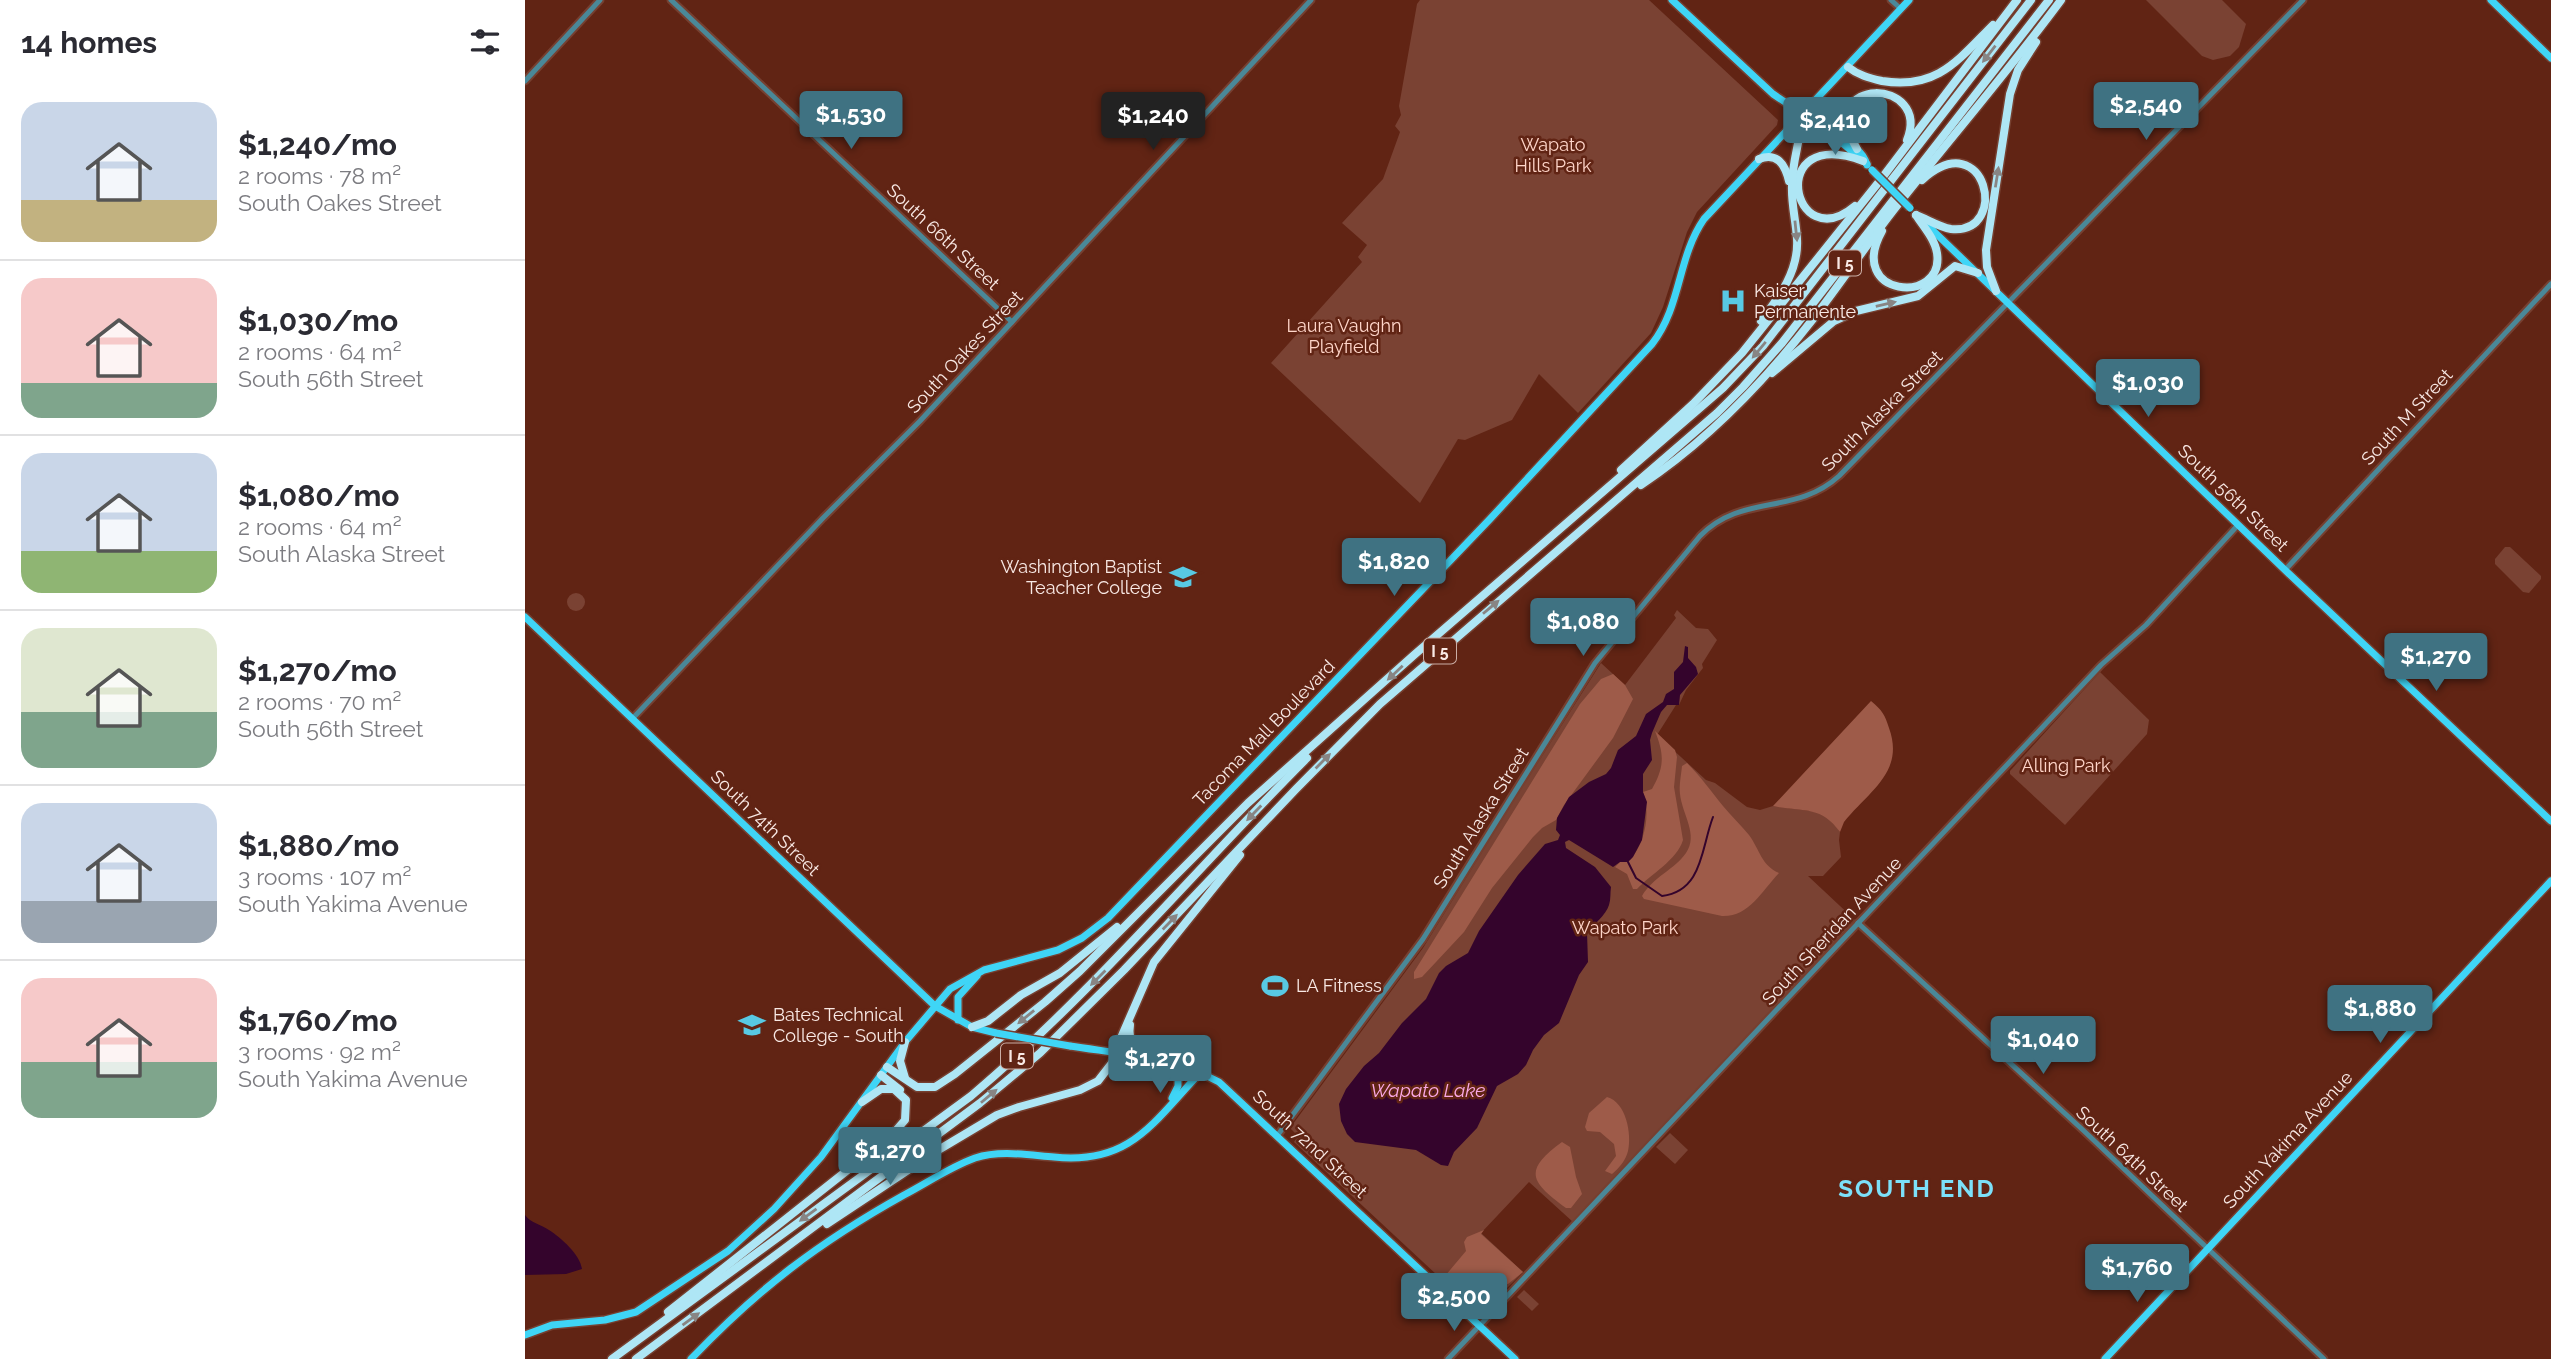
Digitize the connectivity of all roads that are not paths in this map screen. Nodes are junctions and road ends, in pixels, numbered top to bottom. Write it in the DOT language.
graph roads {
  1 [pos="600,0"];
  2 [pos="671,0"];
  3 [pos="1311,0"];
  4 [pos="1672,0"];
  5 [pos="1891,0"];
  6 [pos="1909,0"];
  7 [pos="2017,0"];
  8 [pos="2031,0"];
  9 [pos="2049,0"];
  10 [pos="2063,0"];
  11 [pos="2303,0"];
  12 [pos="2491,0"];
  13 [pos="1901,9"];
  14 [pos="2551,58"];
  15 [pos="1847,66"];
  16 [pos="525,81"];
  17 [pos="1802,115"];
  18 [pos="1828,131"];
  19 [pos="1857,149"];
  20 [pos="1759,159"];
  21 [pos="1867,165"];
  22 [pos="1882,178"];
  23 [pos="1875,187"];
  24 [pos="1901,201"];
  25 [pos="1793,208"];
  26 [pos="1913,211"];
  27 [pos="1978,273"];
  28 [pos="2551,284"];
  29 [pos="1996,291"];
  30 [pos="2008,303"];
  31 [pos="1012,322"];
  32 [pos="1749,393"];
  33 [pos="1700,397"];
  34 [pos="1615,503"];
  35 [pos="2238,525"];
  36 [pos="1521,563"];
  37 [pos="2285,570"];
  38 [pos="525,617"];
  39 [pos="1371,695"];
  40 [pos="633,718"];
  41 [pos="1275,810"];
  42 [pos="2551,821"];
  43 [pos="2551,881"];
  44 [pos="1163,885"];
  45 [pos="1859,923"];
  46 [pos="984,970"];
  47 [pos="935,1006"];
  48 [pos="1135,1006"];
  49 [pos="958,1020"];
  50 [pos="972,1027"];
  51 [pos="996,1033"];
  52 [pos="905,1042"];
  53 [pos="1116,1053"];
  54 [pos="1153,1059"];
  55 [pos="1163,1061"];
  56 [pos="887,1067"];
  57 [pos="1201,1073"];
  58 [pos="881,1075"];
  59 [pos="910,1083"];
  60 [pos="906,1100"];
  61 [pos="862,1101"];
  62 [pos="1168,1106"];
  63 [pos="1277,1136"];
  64 [pos="2207,1249"];
  65 [pos="777,1255"];
  66 [pos="1479,1326"];
  67 [pos="525,1335"];
  68 [pos="613,1358"];
  69 [pos="636,1359"];
  70 [pos="691,1359"];
  71 [pos="1448,1359"];
  72 [pos="1515,1359"];
  73 [pos="2105,1359"];
  74 [pos="2324,1359"];
  1 -- 16 [label="street"];
  2 -- 31 [label="street, South 66th Street"];
  3 -- 31 [label="street, South Oakes Street"];
  4 -- 17 [label="main road, South 56th Street"];
  5 -- 13 [label="street"];
  6 -- 13 [label="main road, Tacoma Mall Boulevard"];
  7 -- 15 [label="highway"];
  7 -- 22 [label="highway"];
  8 -- 36 [label="highway, I 5, one-way"];
  9 -- 34 [label="highway, I 5"];
  10 -- 24 [label="highway"];
  29 -- 10 [label="highway, one-way"];
  11 -- 30 [label="street, South Alaska Street"];
  12 -- 14 [label="main road"];
  13 -- 15 [label="main road, Tacoma Mall Boulevard"];
  15 -- 17 [label="main road, Tacoma Mall Boulevard"];
  17 -- 18 [label="main road, South 56th Street"];
  17 -- 20 [label="main road, Tacoma Mall Boulevard"];
  17 -- 25 [label="highway"];
  18 -- 19 [label="main road, South 56th Street"];
  18 -- 21 [label="main road, South 56th Street"];
  19 -- 21 [label="main road, South 56th Street"];
  19 -- 22 [label="highway"];
  20 -- 25 [label="highway"];
  20 -- 46 [label="main road, Tacoma Mall Boulevard"];
  21 -- 23 [label="highway"];
  21 -- 26 [label="main road, South 56th Street, bridge"];
  22 -- 23 [label="highway"];
  23 -- 33 [label="highway"];
  24 -- 26 [label="highway"];
  24 -- 26 [label="highway"];
  24 -- 32 [label="highway"];
  25 -- 33 [label="highway, one-way"];
  26 -- 27 [label="main road, South 56th Street"];
  27 -- 29 [label="main road, South 56th Street"];
  32 -- 27 [label="highway, one-way"];
  28 -- 37 [label="street, South M Street"];
  29 -- 30 [label="main road, South 56th Street"];
  30 -- 35 [label="main road, South 56th Street"];
  30 -- 63 [label="street, South Alaska Street"];
  31 -- 40 [label="street, South Oakes Street"];
  32 -- 34 [label="highway"];
  33 -- 36 [label="highway"];
  41 -- 34 [label="highway, I 5, one-way"];
  35 -- 37 [label="main road, South 56th Street"];
  35 -- 45 [label="street, South Sheridan Avenue"];
  36 -- 39 [label="highway, I 5, one-way"];
  37 -- 42 [label="main road, South 56th Street"];
  38 -- 40 [label="main road, South 74th Street"];
  39 -- 44 [label="highway"];
  39 -- 68 [label="highway, I 5, one-way"];
  40 -- 47 [label="main road, South 74th Street"];
  41 -- 48 [label="highway"];
  65 -- 41 [label="highway, I 5, one-way"];
  43 -- 64 [label="main road, South Yakima Avenue"];
  44 -- 50 [label="highway"];
  44 -- 59 [label="highway, one-way"];
  45 -- 64 [label="street, South 64th Street"];
  45 -- 66 [label="street, South Sheridan Avenue"];
  46 -- 47 [label="main road, Tacoma Mall Boulevard"];
  46 -- 49 [label="main road"];
  47 -- 49 [label="main road, South 74th Street"];
  47 -- 52 [label="main road, Tacoma Mall Boulevard"];
  48 -- 53 [label="highway"];
  48 -- 54 [label="highway"];
  49 -- 50 [label="main road, South 74th Street"];
  50 -- 51 [label="main road, South 74th Street"];
  51 -- 53 [label="main road, South 72nd Street, bridge"];
  52 -- 56 [label="main road, Tacoma Mall Boulevard"];
  52 -- 59 [label="highway"];
  53 -- 54 [label="main road, South 72nd Street"];
  53 -- 65 [label="highway"];
  54 -- 55 [label="main road, South 72nd Street"];
  55 -- 57 [label="main road, South 72nd Street"];
  55 -- 62 [label="main road"];
  56 -- 58 [label="main road, Tacoma Mall Boulevard"];
  56 -- 59 [label="highway"];
  57 -- 62 [label="main road"];
  57 -- 63 [label="main road, South 72nd Street"];
  58 -- 60 [label="highway"];
  58 -- 61 [label="main road, Tacoma Mall Boulevard"];
  60 -- 61 [label="highway"];
  60 -- 68 [label="highway"];
  61 -- 67 [label="main road, Tacoma Mall Boulevard"];
  62 -- 70 [label="main road"];
  63 -- 66 [label="main road, South 72nd Street"];
  64 -- 73 [label="main road, South Yakima Avenue"];
  64 -- 74 [label="street, South 64th Street"];
  69 -- 65 [label="highway, I 5, one-way"];
  66 -- 71 [label="street, South Sheridan Avenue"];
  66 -- 72 [label="main road, South 72nd Street"];
}
